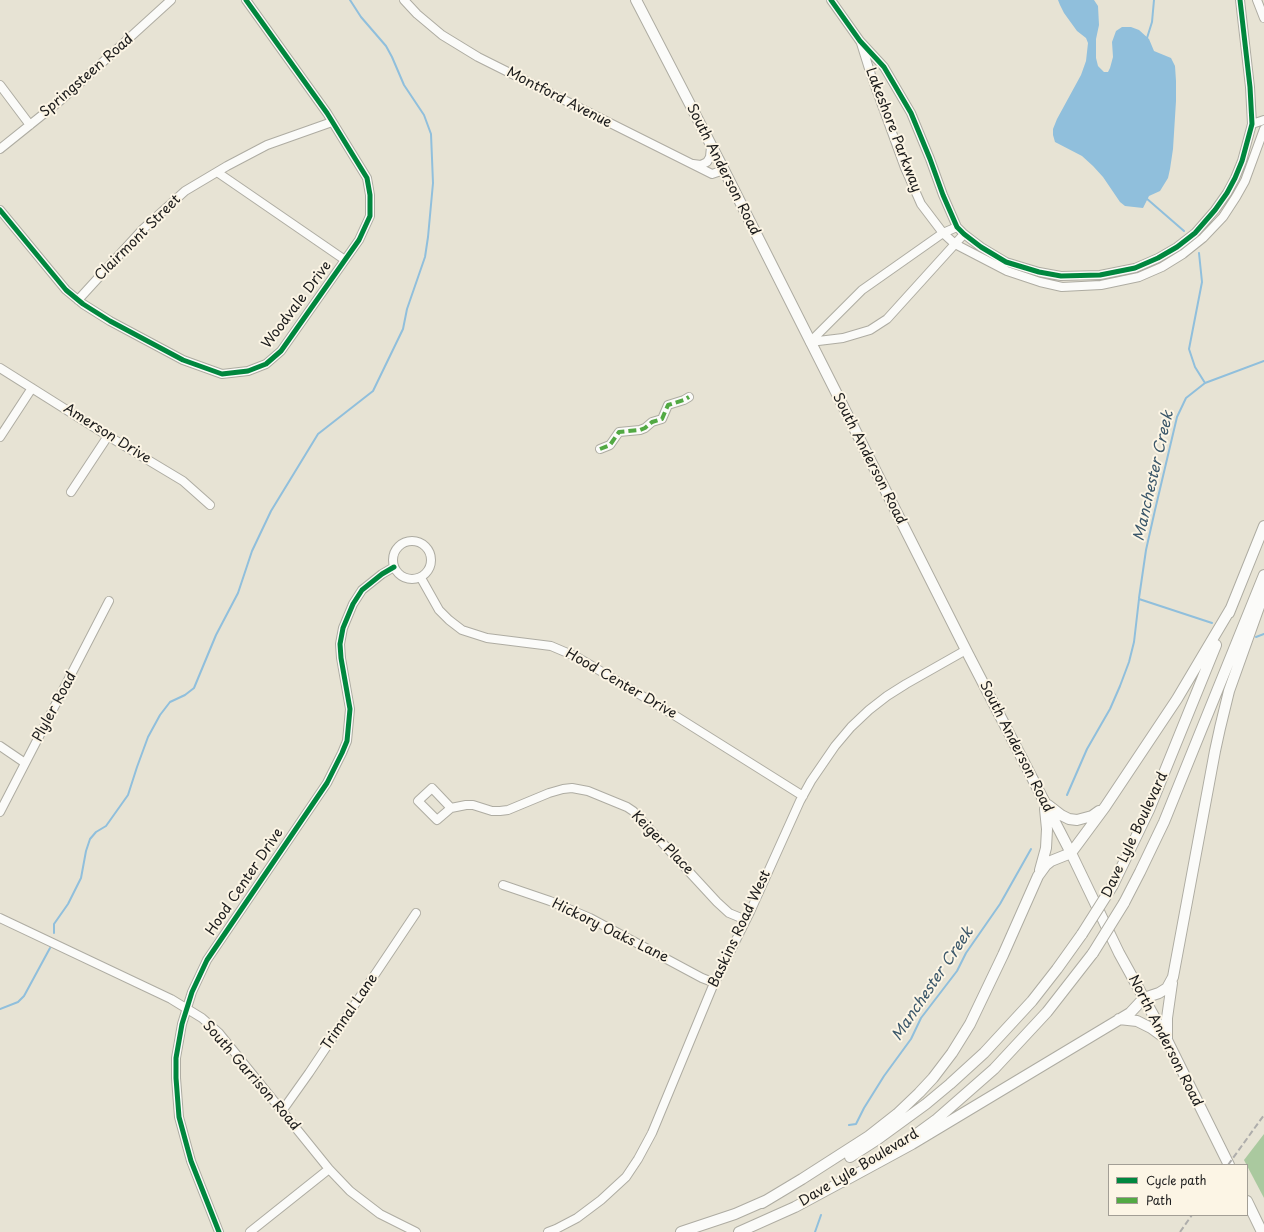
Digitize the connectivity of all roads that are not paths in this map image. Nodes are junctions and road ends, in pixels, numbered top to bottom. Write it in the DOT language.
graph roads {
  1 [pos="171,0"];
  2 [pos="246,0"];
  3 [pos="404,0"];
  4 [pos="636,0"];
  5 [pos="831,0"];
  6 [pos="1240,0"];
  7 [pos="1257,0"];
  8 [pos="1264,18"];
  9 [pos="860,41"];
  10 [pos="0,85"];
  11 [pos="1264,120"];
  12 [pos="332,122"];
  13 [pos="1252,124"];
  14 [pos="30,125"];
  15 [pos="1263,134"];
  16 [pos="712,147"];
  17 [pos="0,149"];
  18 [pos="692,164"];
  19 [pos="724,170"];
  20 [pos="217,172"];
  21 [pos="0,210"];
  22 [pos="958,227"];
  23 [pos="942,233"];
  24 [pos="964,234"];
  25 [pos="955,244"];
  26 [pos="345,260"];
  27 [pos="78,300"];
  28 [pos="810,342"];
  29 [pos="0,368"];
  30 [pos="32,388"];
  31 [pos="689,397"];
  32 [pos="108,436"];
  33 [pos="0,437"];
  34 [pos="600,449"];
  35 [pos="70,492"];
  36 [pos="210,506"];
  37 [pos="1264,526"];
  38 [pos="394,567"];
  39 [pos="1264,575"];
  40 [pos="421,578"];
  41 [pos="1264,593"];
  42 [pos="109,601"];
  43 [pos="1231,608"];
  44 [pos="966,650"];
  45 [pos="0,746"];
  46 [pos="25,764"];
  47 [pos="803,796"];
  48 [pos="1045,803"];
  49 [pos="1105,807"];
  50 [pos="451,808"];
  51 [pos="0,812"];
  52 [pos="1071,853"];
  53 [pos="1038,876"];
  54 [pos="503,885"];
  55 [pos="416,913"];
  56 [pos="0,918"];
  57 [pos="1102,918"];
  58 [pos="746,920"];
  59 [pos="1173,977"];
  60 [pos="715,983"];
  61 [pos="1144,998"];
  62 [pos="186,1008"];
  63 [pos="1117,1019"];
  64 [pos="1167,1040"];
  65 [pos="282,1111"];
  66 [pos="1229,1164"];
  67 [pos="329,1169"];
  68 [pos="842,1182"];
  69 [pos="762,1202"];
  70 [pos="1248,1203"];
  71 [pos="219,1232"];
  72 [pos="250,1232"];
  73 [pos="416,1232"];
  74 [pos="548,1232"];
  75 [pos="681,1232"];
  76 [pos="739,1232"];
  77 [pos="1262,1232"];
  1 -- 14 [label="street, Springsteen Road"];
  2 -- 12 [label="street, Woodvale Drive"];
  3 -- 18 [label="street, Montford Avenue"];
  4 -- 16 [label="main road, South Anderson Road"];
  5 -- 9 [label="street, Lakeshore Parkway"];
  6 -- 13 [label="street, Lakeshore Parkway"];
  7 -- 8 [label="street"];
  9 -- 22 [label="street, Lakeshore Parkway"];
  9 -- 23 [label="street, Lakeshore Parkway"];
  10 -- 14 [label="street"];
  11 -- 13 [label="street"];
  12 -- 20 [label="street, Clairmont Street"];
  12 -- 26 [label="street, Woodvale Drive"];
  13 -- 15 [label="street"];
  13 -- 24 [label="street, Lakeshore Parkway"];
  14 -- 17 [label="street, Springsteen Road"];
  15 -- 25 [label="street, Lakeshore Parkway"];
  16 -- 18 [label="street"];
  16 -- 19 [label="main road, South Anderson Road"];
  18 -- 19 [label="street, Montford Avenue"];
  19 -- 28 [label="main road, South Anderson Road"];
  20 -- 26 [label="street"];
  20 -- 27 [label="street, Clairmont Street"];
  21 -- 27 [label="street, Woodvale Drive"];
  22 -- 23 [label="street"];
  22 -- 24 [label="street, Lakeshore Parkway"];
  23 -- 25 [label="street, Lakeshore Parkway"];
  23 -- 28 [label="street"];
  24 -- 25 [label="street"];
  25 -- 28 [label="street"];
  26 -- 27 [label="street, Woodvale Drive"];
  28 -- 44 [label="main road, South Anderson Road"];
  29 -- 30 [label="street, Amerson Drive"];
  30 -- 32 [label="street, Amerson Drive"];
  30 -- 33 [label="street"];
  31 -- 34 [label="street"];
  32 -- 35 [label="street"];
  32 -- 36 [label="street, Amerson Drive"];
  37 -- 43 [label="main road, Dave Lyle Boulevard"];
  38 -- 40 [label="street"];
  38 -- 40 [label="street"];
  38 -- 62 [label="street, Hood Center Drive"];
  39 -- 68 [label="main road, Dave Lyle Boulevard, bridge"];
  40 -- 47 [label="street, Hood Center Drive"];
  41 -- 59 [label="main road"];
  42 -- 46 [label="street, Plyler Road"];
  43 -- 49 [label="main road"];
  43 -- 69 [label="main road, Dave Lyle Boulevard, bridge"];
  44 -- 47 [label="street, Baskins Road West"];
  44 -- 48 [label="main road, South Anderson Road"];
  45 -- 46 [label="street"];
  46 -- 51 [label="street, Plyler Road"];
  47 -- 58 [label="street, Baskins Road West"];
  48 -- 49 [label="main road"];
  48 -- 52 [label="main road, South Anderson Road"];
  48 -- 53 [label="main road"];
  49 -- 52 [label="main road"];
  50 -- 58 [label="street, Keiger Place"];
  52 -- 53 [label="main road"];
  52 -- 57 [label="main road, South Anderson Road"];
  53 -- 69 [label="main road"];
  54 -- 60 [label="street, Hickory Oaks Lane"];
  55 -- 65 [label="street, Trimnal Lane"];
  56 -- 62 [label="street, South Garrison Road"];
  57 -- 61 [label="main road, North Anderson Road"];
  58 -- 60 [label="street, Baskins Road West"];
  59 -- 61 [label="main road"];
  59 -- 64 [label="main road"];
  60 -- 74 [label="street, Baskins Road West"];
  61 -- 63 [label="main road"];
  61 -- 64 [label="main road, North Anderson Road"];
  62 -- 65 [label="street, South Garrison Road"];
  62 -- 71 [label="street, Hood Center Drive"];
  63 -- 64 [label="main road"];
  63 -- 68 [label="main road"];
  64 -- 66 [label="main road, North Anderson Road"];
  65 -- 67 [label="street, South Garrison Road"];
  67 -- 72 [label="street"];
  67 -- 73 [label="street, South Garrison Road"];
  68 -- 76 [label="main road, Dave Lyle Boulevard"];
  69 -- 75 [label="main road, Dave Lyle Boulevard"];
  70 -- 77 [label="main road"];
}
